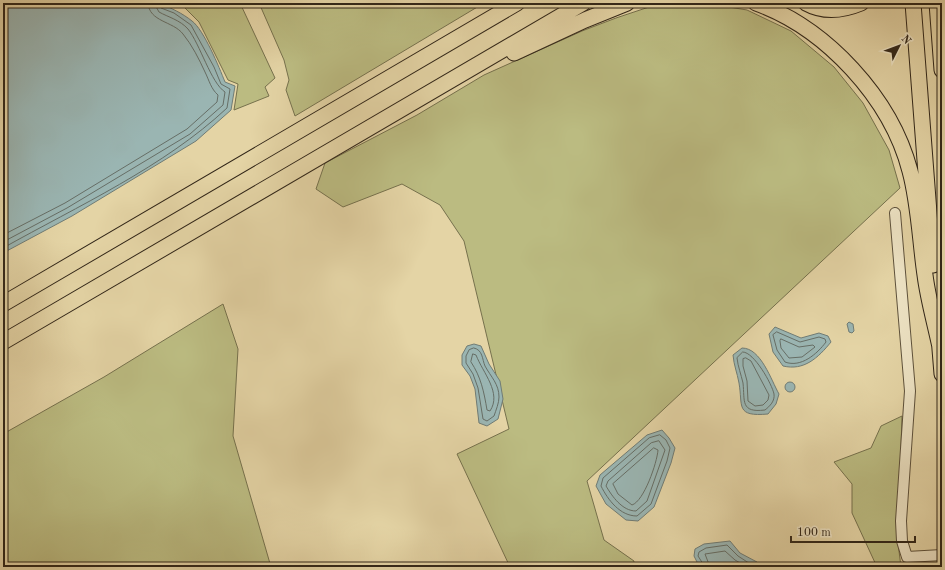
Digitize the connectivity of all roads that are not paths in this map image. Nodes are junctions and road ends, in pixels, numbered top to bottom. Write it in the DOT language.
graph roads {
  1 [pos="498,3"];
  2 [pos="517,3"];
  3 [pos="582,3"];
  4 [pos="627,3"];
  5 [pos="756,3"];
  6 [pos="806,3"];
  7 [pos="861,3"];
  8 [pos="913,3"];
  9 [pos="937,3"];
  10 [pos="463,30"];
  11 [pos="475,67"];
  12 [pos="942,70"];
  13 [pos="895,213"];
  14 [pos="3,304"];
  15 [pos="3,342"];
  16 [pos="940,347"];
  17 [pos="942,374"];
  18 [pos="942,555"];
  1 -- 10 [label="highway"];
  2 -- 10 [label="highway"];
  3 -- 11 [label="highway"];
  4 -- 11 [label="highway"];
  5 -- 16 [label="highway"];
  6 -- 7 [label="highway"];
  8 -- 16 [label="highway"];
  9 -- 12 [label="highway"];
  10 -- 14 [label="highway"];
  11 -- 15 [label="highway"];
  13 -- 18 [label="street"];
  16 -- 17 [label="highway"];
}
